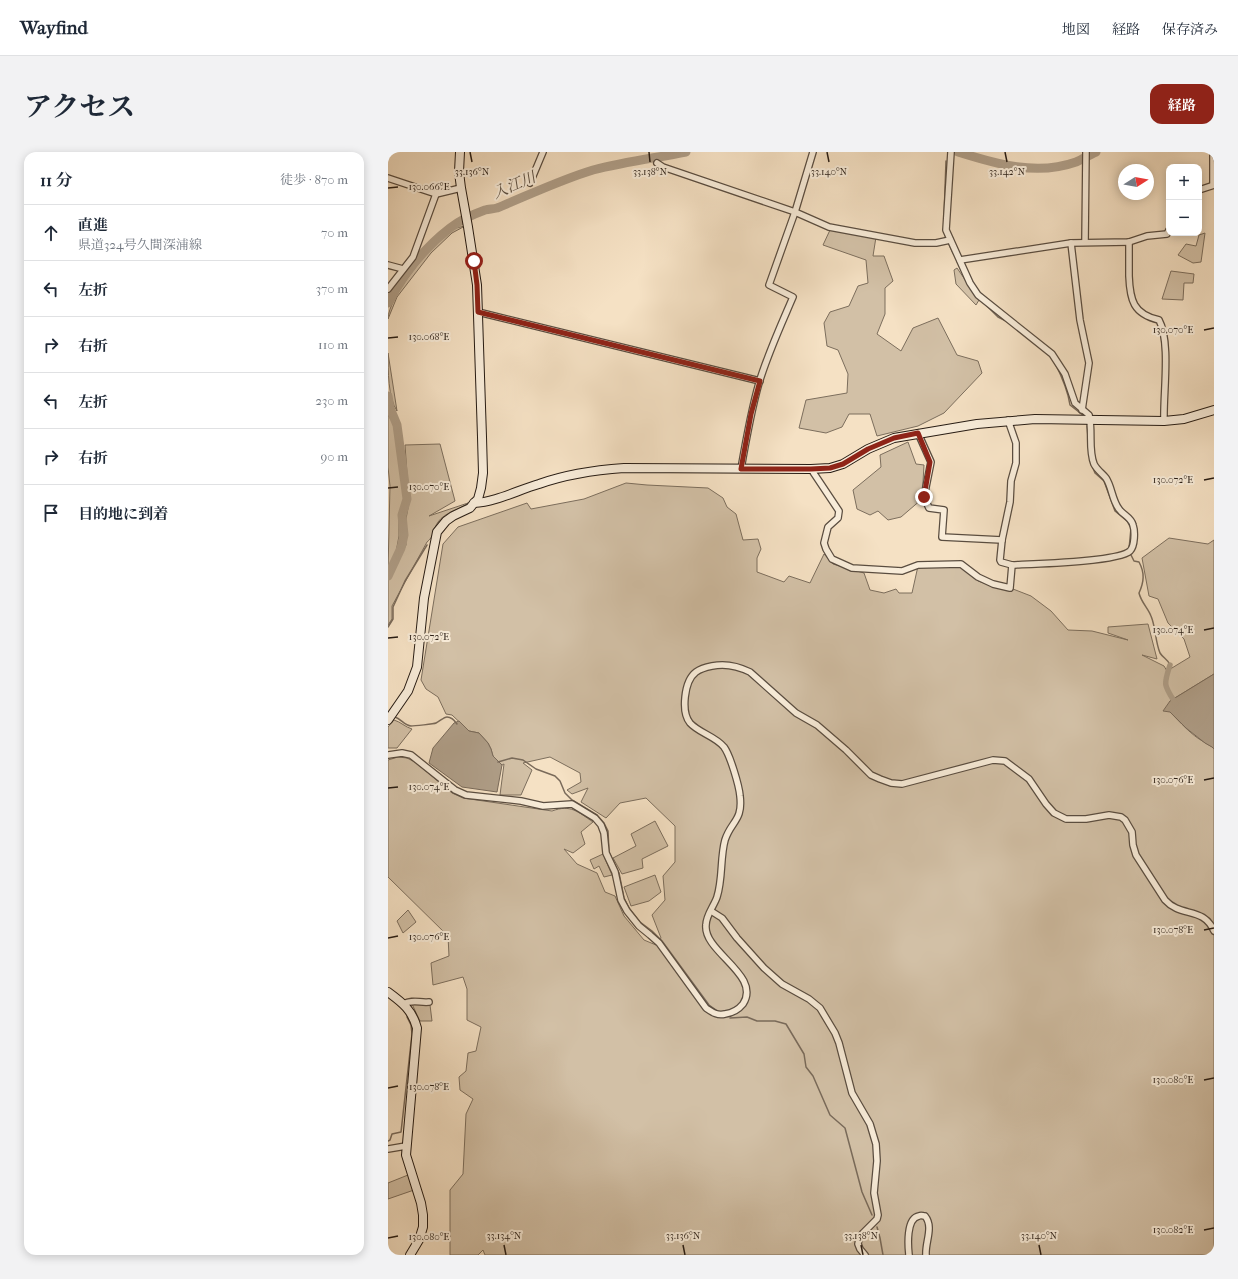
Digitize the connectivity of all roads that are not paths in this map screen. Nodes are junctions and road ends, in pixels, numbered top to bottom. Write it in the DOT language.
graph roads {
  1 [pos="460,152"];
  2 [pos="543,152"];
  3 [pos="813,152"];
  4 [pos="1086,152"];
  5 [pos="1213,152"];
  6 [pos="951,155"];
  7 [pos="657,163"];
  8 [pos="388,178"];
  9 [pos="530,183"];
  10 [pos="1213,185"];
  11 [pos="461,188"];
  12 [pos="1202,189"];
  13 [pos="436,194"];
  14 [pos="795,212"];
  15 [pos="1166,234"];
  16 [pos="947,241"];
  17 [pos="1085,242"];
  18 [pos="1129,242"];
  19 [pos="1070,244"];
  20 [pos="960,260"];
  21 [pos="388,264"];
  22 [pos="403,269"];
  23 [pos="388,289"];
  24 [pos="478,312"];
  25 [pos="760,381"];
  26 [pos="1082,410"];
  27 [pos="1214,410"];
  28 [pos="1008,420"];
  29 [pos="1090,420"];
  30 [pos="1164,421"];
  31 [pos="918,433"];
  32 [pos="741,469"];
  33 [pos="811,469"];
  34 [pos="474,503"];
  35 [pos="1002,540"];
  36 [pos="1012,565"];
  37 [pos="388,720"];
  38 [pos="388,755"];
  39 [pos="711,911"];
  40 [pos="1214,931"];
  41 [pos="388,992"];
  42 [pos="429,1002"];
  43 [pos="404,1004"];
  44 [pos="406,1146"];
  45 [pos="388,1149"];
  46 [pos="410,1255"];
  47 [pos="865,1255"];
  48 [pos="909,1255"];
  49 [pos="926,1255"];
  1 -- 11 [label="main road"];
  2 -- 9 [label="street"];
  3 -- 14 [label="street"];
  4 -- 17 [label="street"];
  5 -- 10 [label="street"];
  6 -- 16 [label="street"];
  7 -- 14 [label="street"];
  8 -- 13 [label="street"];
  10 -- 12 [label="street"];
  11 -- 13 [label="street"];
  11 -- 24 [label="main road"];
  13 -- 22 [label="street"];
  14 -- 16 [label="street"];
  14 -- 25 [label="street"];
  15 -- 18 [label="street"];
  16 -- 20 [label="street"];
  17 -- 18 [label="street"];
  17 -- 19 [label="street"];
  18 -- 30 [label="street"];
  19 -- 20 [label="street"];
  19 -- 26 [label="street"];
  20 -- 26 [label="street"];
  21 -- 22 [label="street"];
  22 -- 23 [label="street"];
  24 -- 25 [label="street"];
  24 -- 34 [label="main road"];
  25 -- 32 [label="street"];
  26 -- 29 [label="street"];
  27 -- 30 [label="main road"];
  28 -- 29 [label="main road"];
  28 -- 31 [label="main road"];
  28 -- 35 [label="street"];
  29 -- 30 [label="main road"];
  29 -- 36 [label="street"];
  31 -- 33 [label="main road"];
  31 -- 35 [label="street"];
  32 -- 33 [label="main road"];
  32 -- 34 [label="main road"];
  33 -- 36 [label="street"];
  34 -- 37 [label="main road"];
  35 -- 36 [label="street"];
  38 -- 39 [label="street"];
  39 -- 40 [label="street"];
  39 -- 47 [label="street"];
  41 -- 43 [label="main road"];
  42 -- 43 [label="street"];
  43 -- 44 [label="main road"];
  44 -- 45 [label="street"];
  44 -- 46 [label="main road"];
  48 -- 49 [label="street"];
}
